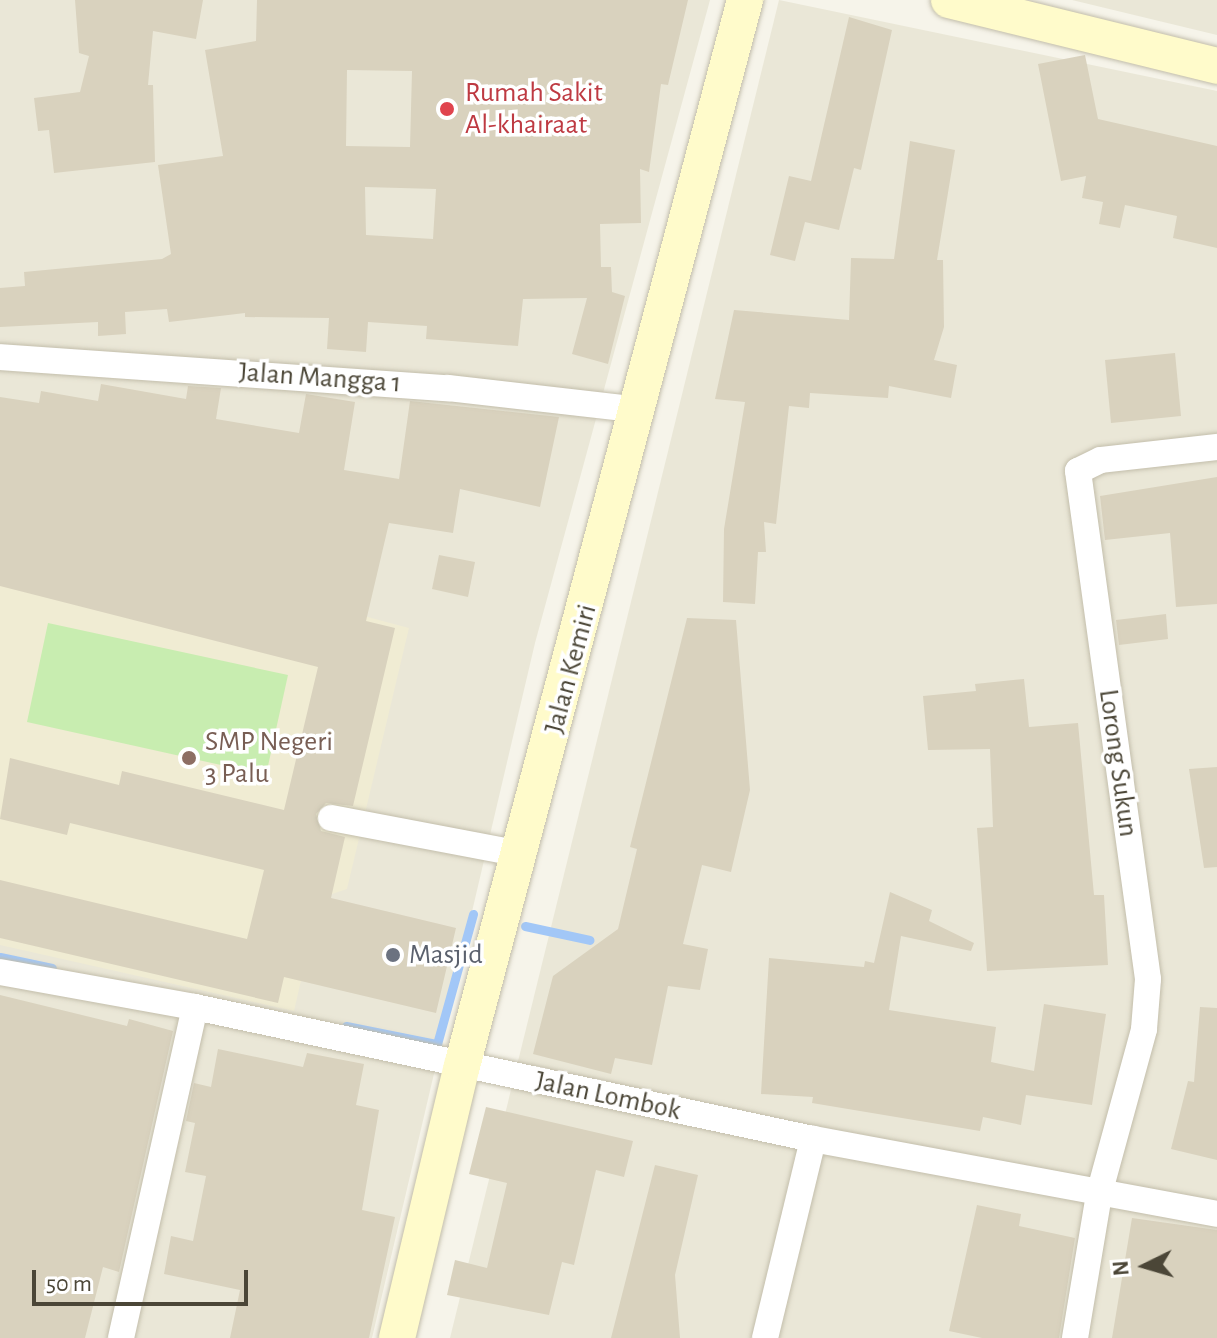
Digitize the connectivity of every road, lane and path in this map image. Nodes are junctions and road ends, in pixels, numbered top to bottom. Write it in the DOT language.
graph roads {
  1 [pos="745,0"];
  2 [pos="949,0"];
  3 [pos="1217,66"];
  4 [pos="0,357"];
  5 [pos="640,410"];
  6 [pos="1217,447"];
  7 [pos="331,818"];
  8 [pos="522,854"];
  9 [pos="0,972"];
  10 [pos="195,1007"];
  11 [pos="462,1066"];
  12 [pos="813,1139"];
  13 [pos="1099,1194"];
  14 [pos="1217,1214"];
  15 [pos="121,1338"];
  16 [pos="397,1338"];
  17 [pos="765,1338"];
  18 [pos="1075,1338"];
  1 -- 5 [label="street, Jalan Kemiri"];
  2 -- 3 [label="street"];
  4 -- 5 [label="street, Jalan Mangga 1"];
  5 -- 8 [label="street, Jalan Kemiri"];
  6 -- 13 [label="street, Lorong Sukun"];
  7 -- 8 [label="street"];
  8 -- 11 [label="street, Jalan Kemiri"];
  9 -- 10 [label="street, Jalan Lombok"];
  10 -- 11 [label="street, Jalan Lombok"];
  10 -- 15 [label="street"];
  11 -- 12 [label="street, Jalan Lombok"];
  11 -- 16 [label="street, Jalan Kemiri"];
  12 -- 13 [label="street, Jalan Lombok"];
  12 -- 17 [label="street"];
  13 -- 14 [label="street, Jalan Lombok"];
  13 -- 18 [label="street"];
}
